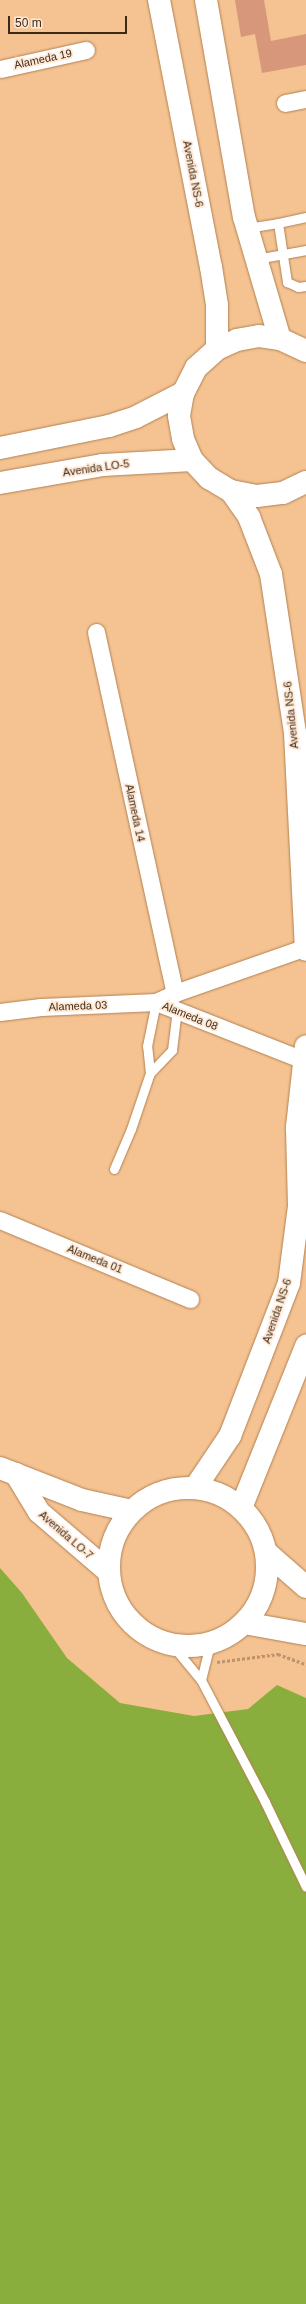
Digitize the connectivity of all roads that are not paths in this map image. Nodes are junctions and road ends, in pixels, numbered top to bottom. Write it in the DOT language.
graph roads {
  1 [pos="158,0"];
  2 [pos="206,0"];
  3 [pos="86,50"];
  4 [pos="0,69"];
  5 [pos="306,99"];
  6 [pos="285,103"];
  7 [pos="306,217"];
  8 [pos="278,223"];
  9 [pos="247,228"];
  10 [pos="306,250"];
  11 [pos="284,254"];
  12 [pos="255,259"];
  13 [pos="306,286"];
  14 [pos="280,339"];
  15 [pos="217,349"];
  16 [pos="306,351"];
  17 [pos="183,393"];
  18 [pos="0,448"];
  19 [pos="192,460"];
  20 [pos="306,482"];
  21 [pos="0,483"];
  22 [pos="231,491"];
  23 [pos="96,632"];
  24 [pos="306,948"];
  25 [pos="175,993"];
  26 [pos="156,1002"];
  27 [pos="0,1012"];
  28 [pos="177,1012"];
  29 [pos="306,1056"];
  30 [pos="150,1073"];
  31 [pos="114,1169"];
  32 [pos="0,1220"];
  33 [pos="190,1298"];
  34 [pos="306,1346"];
  35 [pos="8,1471"];
  36 [pos="195,1488"];
  37 [pos="241,1508"];
  38 [pos="132,1511"];
  39 [pos="266,1552"];
  40 [pos="108,1572"];
  41 [pos="306,1587"];
  42 [pos="244,1623"];
  43 [pos="306,1634"];
  44 [pos="210,1643"];
  45 [pos="172,1644"];
  46 [pos="201,1680"];
  47 [pos="306,1887"];
  1 -- 15 [label="street, Avenida NS-6"];
  2 -- 9 [label="street"];
  3 -- 4 [label="street, Alameda 19"];
  5 -- 6 [label="street"];
  7 -- 8 [label="lane"];
  8 -- 9 [label="lane"];
  8 -- 11 [label="lane"];
  9 -- 12 [label="street"];
  10 -- 11 [label="lane"];
  11 -- 12 [label="lane"];
  11 -- 13 [label="lane"];
  12 -- 14 [label="street"];
  14 -- 15 [label="street"];
  14 -- 16 [label="street"];
  15 -- 17 [label="street"];
  17 -- 18 [label="street"];
  17 -- 19 [label="street"];
  19 -- 21 [label="street, Avenida LO-5"];
  19 -- 22 [label="street"];
  20 -- 22 [label="street"];
  22 -- 24 [label="street, Avenida NS-6"];
  23 -- 25 [label="street, Alameda 14"];
  24 -- 25 [label="street, Alameda 08"];
  25 -- 26 [label="street, Alameda 08"];
  26 -- 27 [label="street, Alameda 03"];
  26 -- 28 [label="street, Alameda 08"];
  26 -- 30 [label="lane"];
  28 -- 29 [label="street, Alameda 08"];
  28 -- 30 [label="lane"];
  29 -- 36 [label="street, Avenida NS-6"];
  30 -- 31 [label="lane"];
  32 -- 33 [label="street, Alameda 01"];
  34 -- 37 [label="street"];
  35 -- 38 [label="street, Avenida LO-7"];
  35 -- 40 [label="street, Avenida LO-7"];
  36 -- 37 [label="street"];
  36 -- 38 [label="street"];
  37 -- 39 [label="street"];
  38 -- 40 [label="street"];
  39 -- 41 [label="street"];
  39 -- 42 [label="street"];
  40 -- 45 [label="street"];
  42 -- 43 [label="street"];
  42 -- 44 [label="street"];
  44 -- 45 [label="street"];
  44 -- 46 [label="lane"];
  45 -- 46 [label="lane"];
  46 -- 47 [label="lane"];
}
